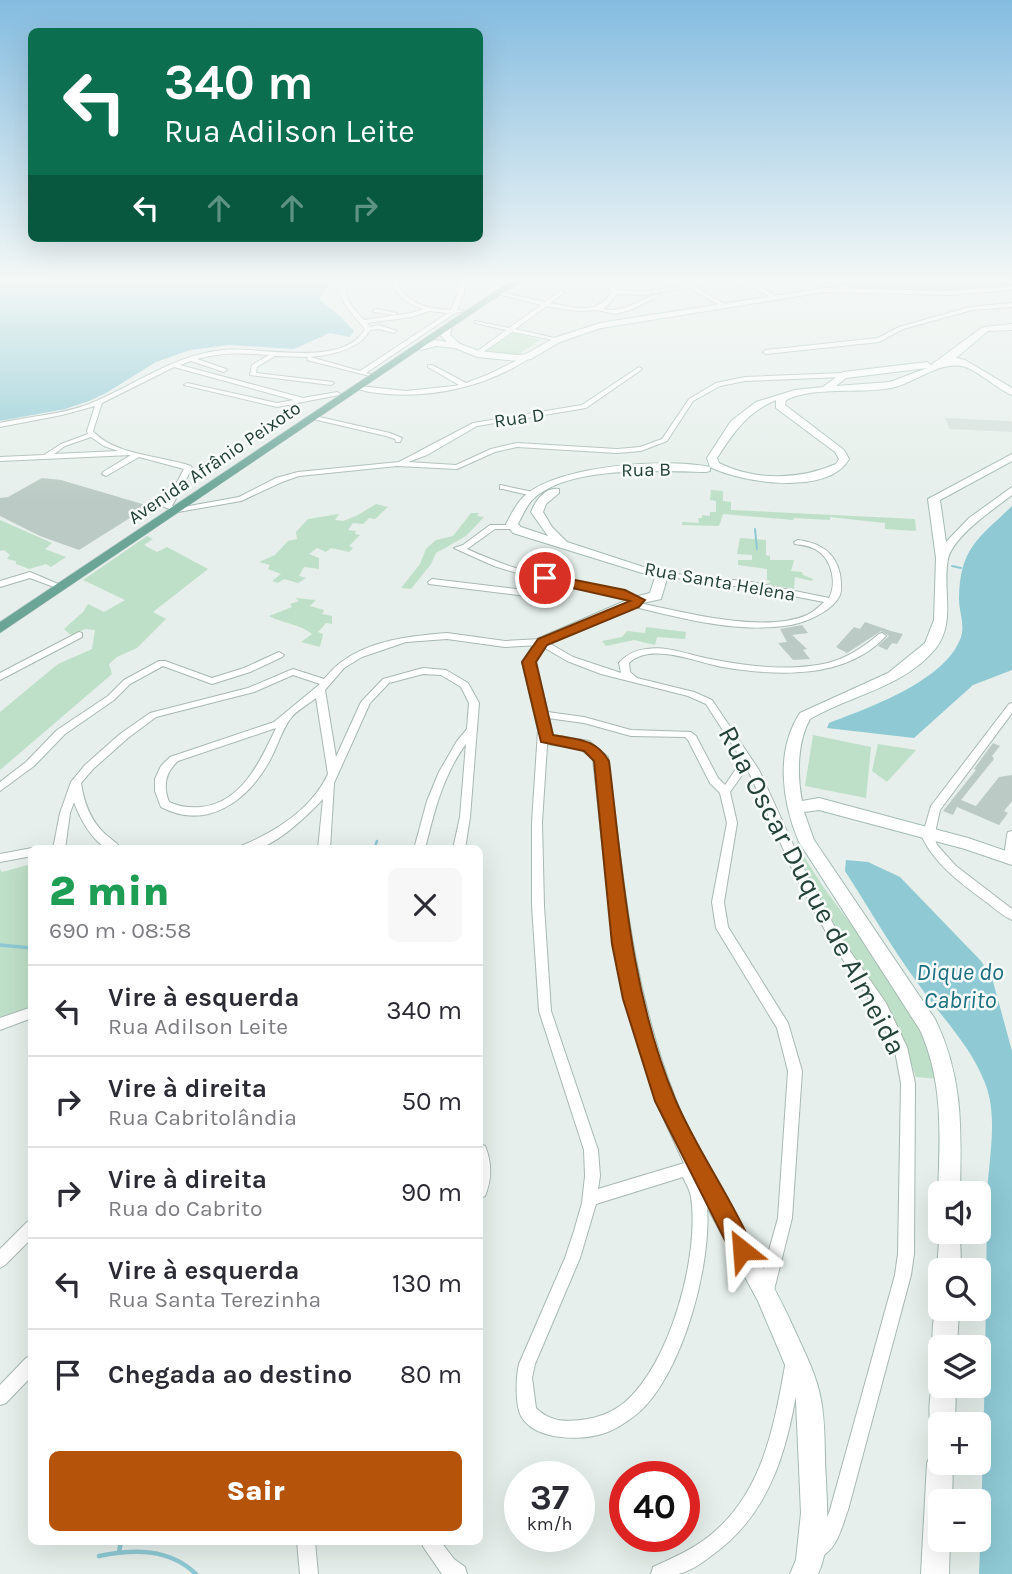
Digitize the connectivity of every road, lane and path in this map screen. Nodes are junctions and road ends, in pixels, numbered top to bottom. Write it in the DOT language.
graph roads {
  1 [pos="217,353"];
  2 [pos="256,353"];
  3 [pos="328,353"];
  4 [pos="400,353"];
  5 [pos="405,353"];
  6 [pos="412,353"];
  7 [pos="534,353"];
  8 [pos="961,353"];
  9 [pos="477,354"];
  10 [pos="273,355"];
  11 [pos="303,357"];
  12 [pos="528,357"];
  13 [pos="188,359"];
  14 [pos="953,361"];
  15 [pos="172,365"];
  16 [pos="430,366"];
  17 [pos="639,369"];
  18 [pos="224,370"];
  19 [pos="364,374"];
  20 [pos="837,377"];
  21 [pos="187,385"];
  22 [pos="465,385"];
  23 [pos="863,387"];
  24 [pos="334,388"];
  25 [pos="359,388"];
  26 [pos="824,391"];
  27 [pos="1012,392"];
  28 [pos="791,394"];
  29 [pos="302,400"];
  30 [pos="99,403"];
  31 [pos="315,418"];
  32 [pos="0,425"];
  33 [pos="91,435"];
  34 [pos="398,441"];
  35 [pos="134,453"];
  36 [pos="2,457"];
  37 [pos="45,457"];
  38 [pos="1012,457"];
  39 [pos="397,464"];
  40 [pos="710,465"];
  41 [pos="106,474"];
  42 [pos="503,487"];
  43 [pos="552,489"];
  44 [pos="1012,490"];
  45 [pos="533,494"];
  46 [pos="202,495"];
  47 [pos="214,503"];
  48 [pos="173,509"];
  49 [pos="513,527"];
  50 [pos="938,532"];
  51 [pos="957,537"];
  52 [pos="798,542"];
  53 [pos="566,545"];
  54 [pos="942,558"];
  55 [pos="661,574"];
  56 [pos="432,582"];
  57 [pos="0,584"];
  58 [pos="54,584"];
  59 [pos="564,584"];
  60 [pos="830,601"];
  61 [pos="637,602"];
  62 [pos="0,620"];
  63 [pos="0,629"];
  64 [pos="79,635"];
  65 [pos="882,636"];
  66 [pos="542,642"];
  67 [pos="505,644"];
  68 [pos="279,655"];
  69 [pos="529,662"];
  70 [pos="0,677"];
  71 [pos="636,679"];
  72 [pos="323,686"];
  73 [pos="1012,706"];
  74 [pos="285,720"];
  75 [pos="542,723"];
  76 [pos="471,731"];
  77 [pos="747,761"];
  78 [pos="331,778"];
  79 [pos="76,782"];
  80 [pos="791,785"];
  81 [pos="0,787"];
  82 [pos="724,792"];
  83 [pos="819,804"];
  84 [pos="795,810"];
  85 [pos="928,833"];
  86 [pos="1012,835"];
  87 [pos="60,845"];
  88 [pos="112,845"];
  89 [pos="256,845"];
  90 [pos="324,845"];
  91 [pos="420,845"];
  92 [pos="460,845"];
  93 [pos="28,853"];
  94 [pos="0,859"];
  95 [pos="1011,859"];
  96 [pos="1012,915"];
  97 [pos="28,1014"];
  98 [pos="0,1024"];
  99 [pos="691,1167"];
  100 [pos="949,1181"];
  101 [pos="590,1199"];
  102 [pos="28,1231"];
  103 [pos="0,1260"];
  104 [pos="766,1293"];
  105 [pos="795,1356"];
  106 [pos="28,1368"];
  107 [pos="0,1397"];
  108 [pos="939,1475"];
  109 [pos="306,1545"];
  110 [pos="432,1545"];
  111 [pos="807,1568"];
  112 [pos="309,1574"];
  113 [pos="458,1574"];
  114 [pos="660,1574"];
  115 [pos="935,1574"];
  1 -- 13 [label="street"];
  2 -- 10 [label="street"];
  3 -- 11 [label="street"];
  4 -- 19 [label="street"];
  5 -- 19 [label="main road, Avenida Afrânio Peixoto"];
  6 -- 25 [label="main road, Avenida Afrânio Peixoto"];
  7 -- 12 [label="street"];
  8 -- 14 [label="street"];
  9 -- 12 [label="street"];
  10 -- 11 [label="street"];
  10 -- 24 [label="street"];
  11 -- 19 [label="street"];
  12 -- 22 [label="street"];
  13 -- 15 [label="street"];
  13 -- 18 [label="street"];
  14 -- 20 [label="street"];
  14 -- 23 [label="street"];
  14 -- 27 [label="street"];
  15 -- 29 [label="street"];
  15 -- 30 [label="street"];
  16 -- 22 [label="street"];
  17 -- 39 [label="street, Rua D"];
  19 -- 24 [label="main road, Avenida Afrânio Peixoto"];
  20 -- 23 [label="street"];
  20 -- 26 [label="street"];
  20 -- 39 [label="street"];
  21 -- 29 [label="street"];
  22 -- 25 [label="street"];
  23 -- 26 [label="street"];
  24 -- 29 [label="street"];
  24 -- 48 [label="main road, Avenida Afrânio Peixoto"];
  25 -- 31 [label="main road, Avenida Afrânio Peixoto"];
  26 -- 28 [label="street"];
  28 -- 40 [label="street"];
  28 -- 40 [label="street, Rua B"];
  30 -- 32 [label="street"];
  30 -- 33 [label="street"];
  31 -- 34 [label="street"];
  31 -- 46 [label="main road, Avenida Afrânio Peixoto"];
  33 -- 35 [label="street"];
  33 -- 37 [label="street"];
  35 -- 37 [label="street"];
  35 -- 41 [label="street"];
  35 -- 48 [label="street"];
  36 -- 37 [label="street"];
  38 -- 50 [label="street"];
  39 -- 47 [label="street"];
  40 -- 43 [label="street, Rua B"];
  42 -- 45 [label="street"];
  43 -- 45 [label="street, Rua B"];
  43 -- 53 [label="street"];
  44 -- 51 [label="street"];
  45 -- 49 [label="street, Rua B"];
  46 -- 47 [label="street"];
  46 -- 48 [label="main road, Avenida Afrânio Peixoto"];
  47 -- 48 [label="street"];
  48 -- 58 [label="main road, Avenida Afrânio Peixoto"];
  48 -- 63 [label="main road, Avenida Afrânio Peixoto"];
  49 -- 53 [label="street, Rua Santa Helena"];
  49 -- 59 [label="street, Rua Santa Helena"];
  50 -- 51 [label="street"];
  50 -- 54 [label="street"];
  51 -- 54 [label="street"];
  52 -- 60 [label="street"];
  53 -- 55 [label="street, Rua Santa Helena"];
  54 -- 80 [label="street"];
  55 -- 60 [label="street, Rua Santa Helena"];
  55 -- 61 [label="street"];
  56 -- 59 [label="street"];
  57 -- 58 [label="street"];
  58 -- 62 [label="main road, Avenida Afrânio Peixoto"];
  59 -- 61 [label="street"];
  60 -- 61 [label="street"];
  61 -- 66 [label="street"];
  64 -- 70 [label="street"];
  65 -- 71 [label="street"];
  66 -- 67 [label="street"];
  66 -- 69 [label="street"];
  66 -- 71 [label="street, Rua Oscar Duque de Almeida"];
  67 -- 69 [label="street"];
  67 -- 72 [label="street"];
  68 -- 81 [label="street"];
  69 -- 75 [label="street"];
  71 -- 77 [label="street, Rua Oscar Duque de Almeida"];
  72 -- 74 [label="street"];
  72 -- 78 [label="street"];
  72 -- 79 [label="street"];
  73 -- 85 [label="street"];
  74 -- 74 [label="street"];
  75 -- 82 [label="street"];
  75 -- 99 [label="street"];
  75 -- 101 [label="street"];
  76 -- 78 [label="street"];
  76 -- 91 [label="street"];
  76 -- 92 [label="street"];
  77 -- 82 [label="street"];
  77 -- 111 [label="street, Rua Oscar Duque de Almeida"];
  78 -- 89 [label="street"];
  78 -- 90 [label="street"];
  79 -- 87 [label="street"];
  79 -- 88 [label="street"];
  80 -- 83 [label="street"];
  80 -- 84 [label="street"];
  82 -- 104 [label="street"];
  83 -- 84 [label="street"];
  83 -- 85 [label="street"];
  84 -- 100 [label="street"];
  85 -- 95 [label="street"];
  85 -- 96 [label="street"];
  86 -- 95 [label="street"];
  93 -- 94 [label="street"];
  97 -- 98 [label="street"];
  99 -- 101 [label="street"];
  99 -- 101 [label="street"];
  99 -- 104 [label="street"];
  102 -- 103 [label="street"];
  104 -- 105 [label="street"];
  105 -- 111 [label="street"];
  105 -- 114 [label="street"];
  106 -- 107 [label="street"];
  108 -- 115 [label="street"];
  109 -- 112 [label="street"];
  110 -- 113 [label="street"];
}
